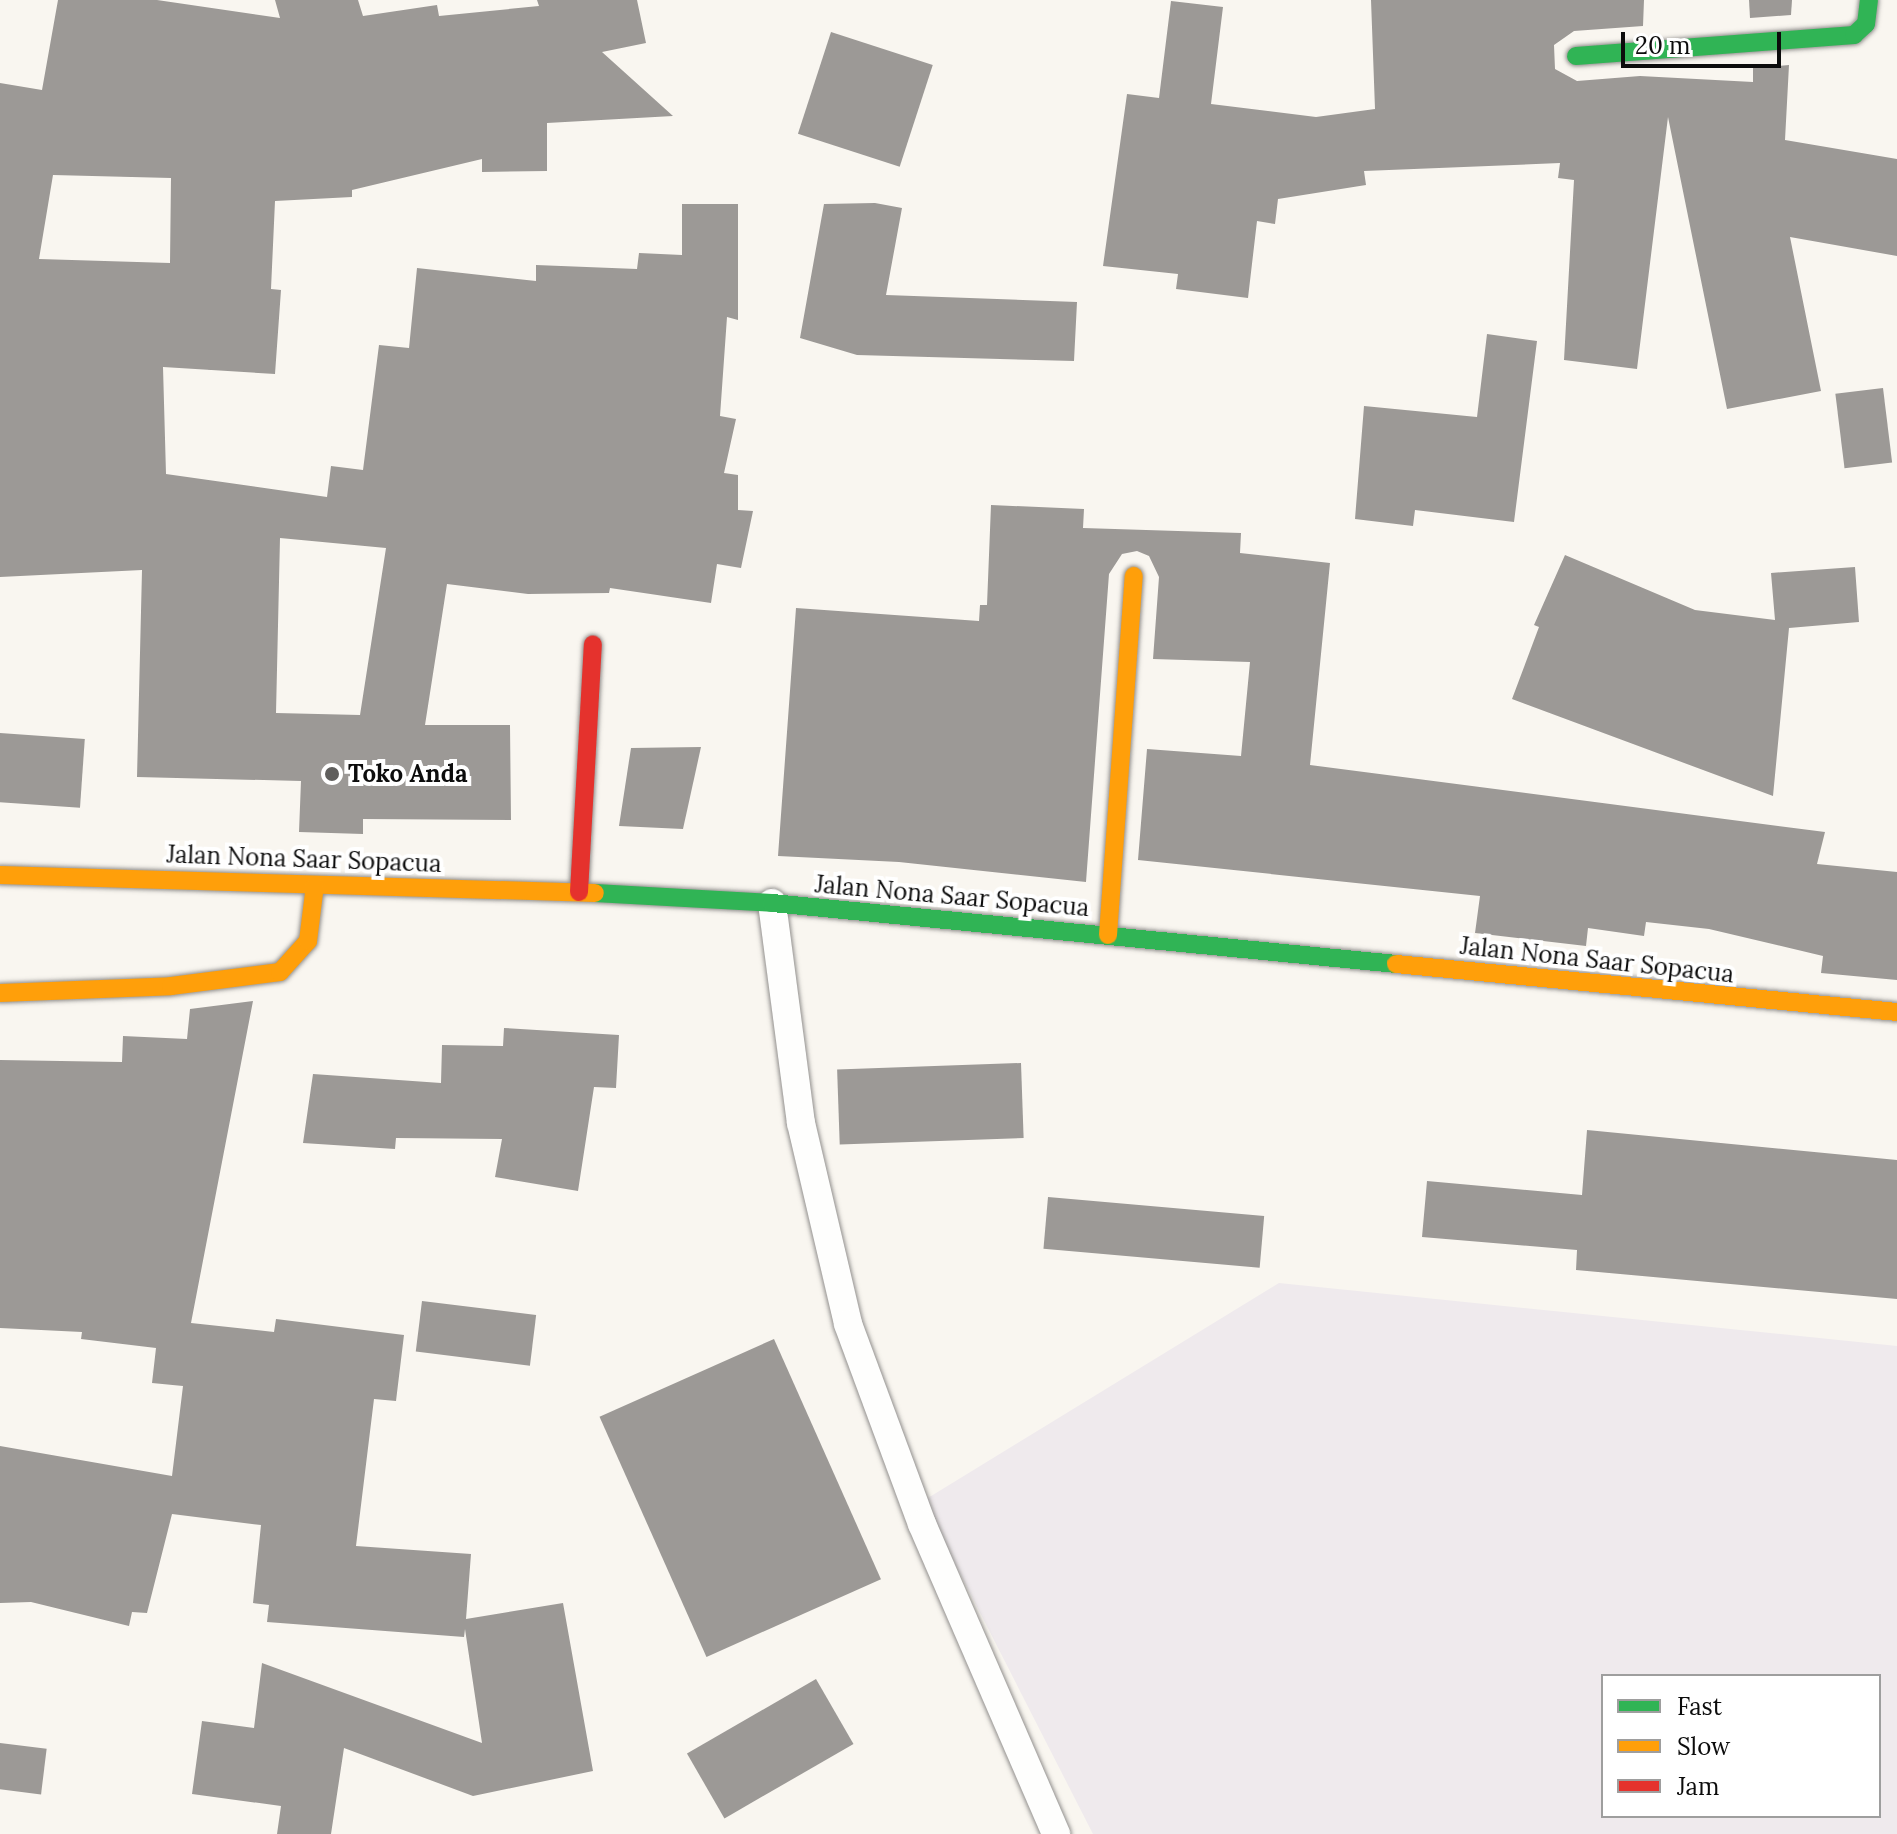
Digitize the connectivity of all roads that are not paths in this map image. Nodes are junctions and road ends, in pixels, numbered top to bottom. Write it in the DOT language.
graph roads {
  1 [pos="1869,0"];
  2 [pos="1576,56"];
  3 [pos="1134,576"];
  4 [pos="593,644"];
  5 [pos="0,875"];
  6 [pos="315,885"];
  7 [pos="579,892"];
  8 [pos="772,903"];
  9 [pos="1108,935"];
  10 [pos="0,993"];
  11 [pos="1897,1012"];
  12 [pos="1056,1834"];
  1 -- 2 [label="main road"];
  3 -- 9 [label="main road"];
  4 -- 7 [label="main road"];
  5 -- 6 [label="main road, Jalan Nona Saar Sopacua"];
  6 -- 7 [label="main road, Jalan Nona Saar Sopacua"];
  6 -- 10 [label="main road"];
  7 -- 8 [label="main road, Jalan Nona Saar Sopacua"];
  8 -- 9 [label="main road, Jalan Nona Saar Sopacua"];
  8 -- 12 [label="lane"];
  9 -- 11 [label="main road, Jalan Nona Saar Sopacua"];
}
